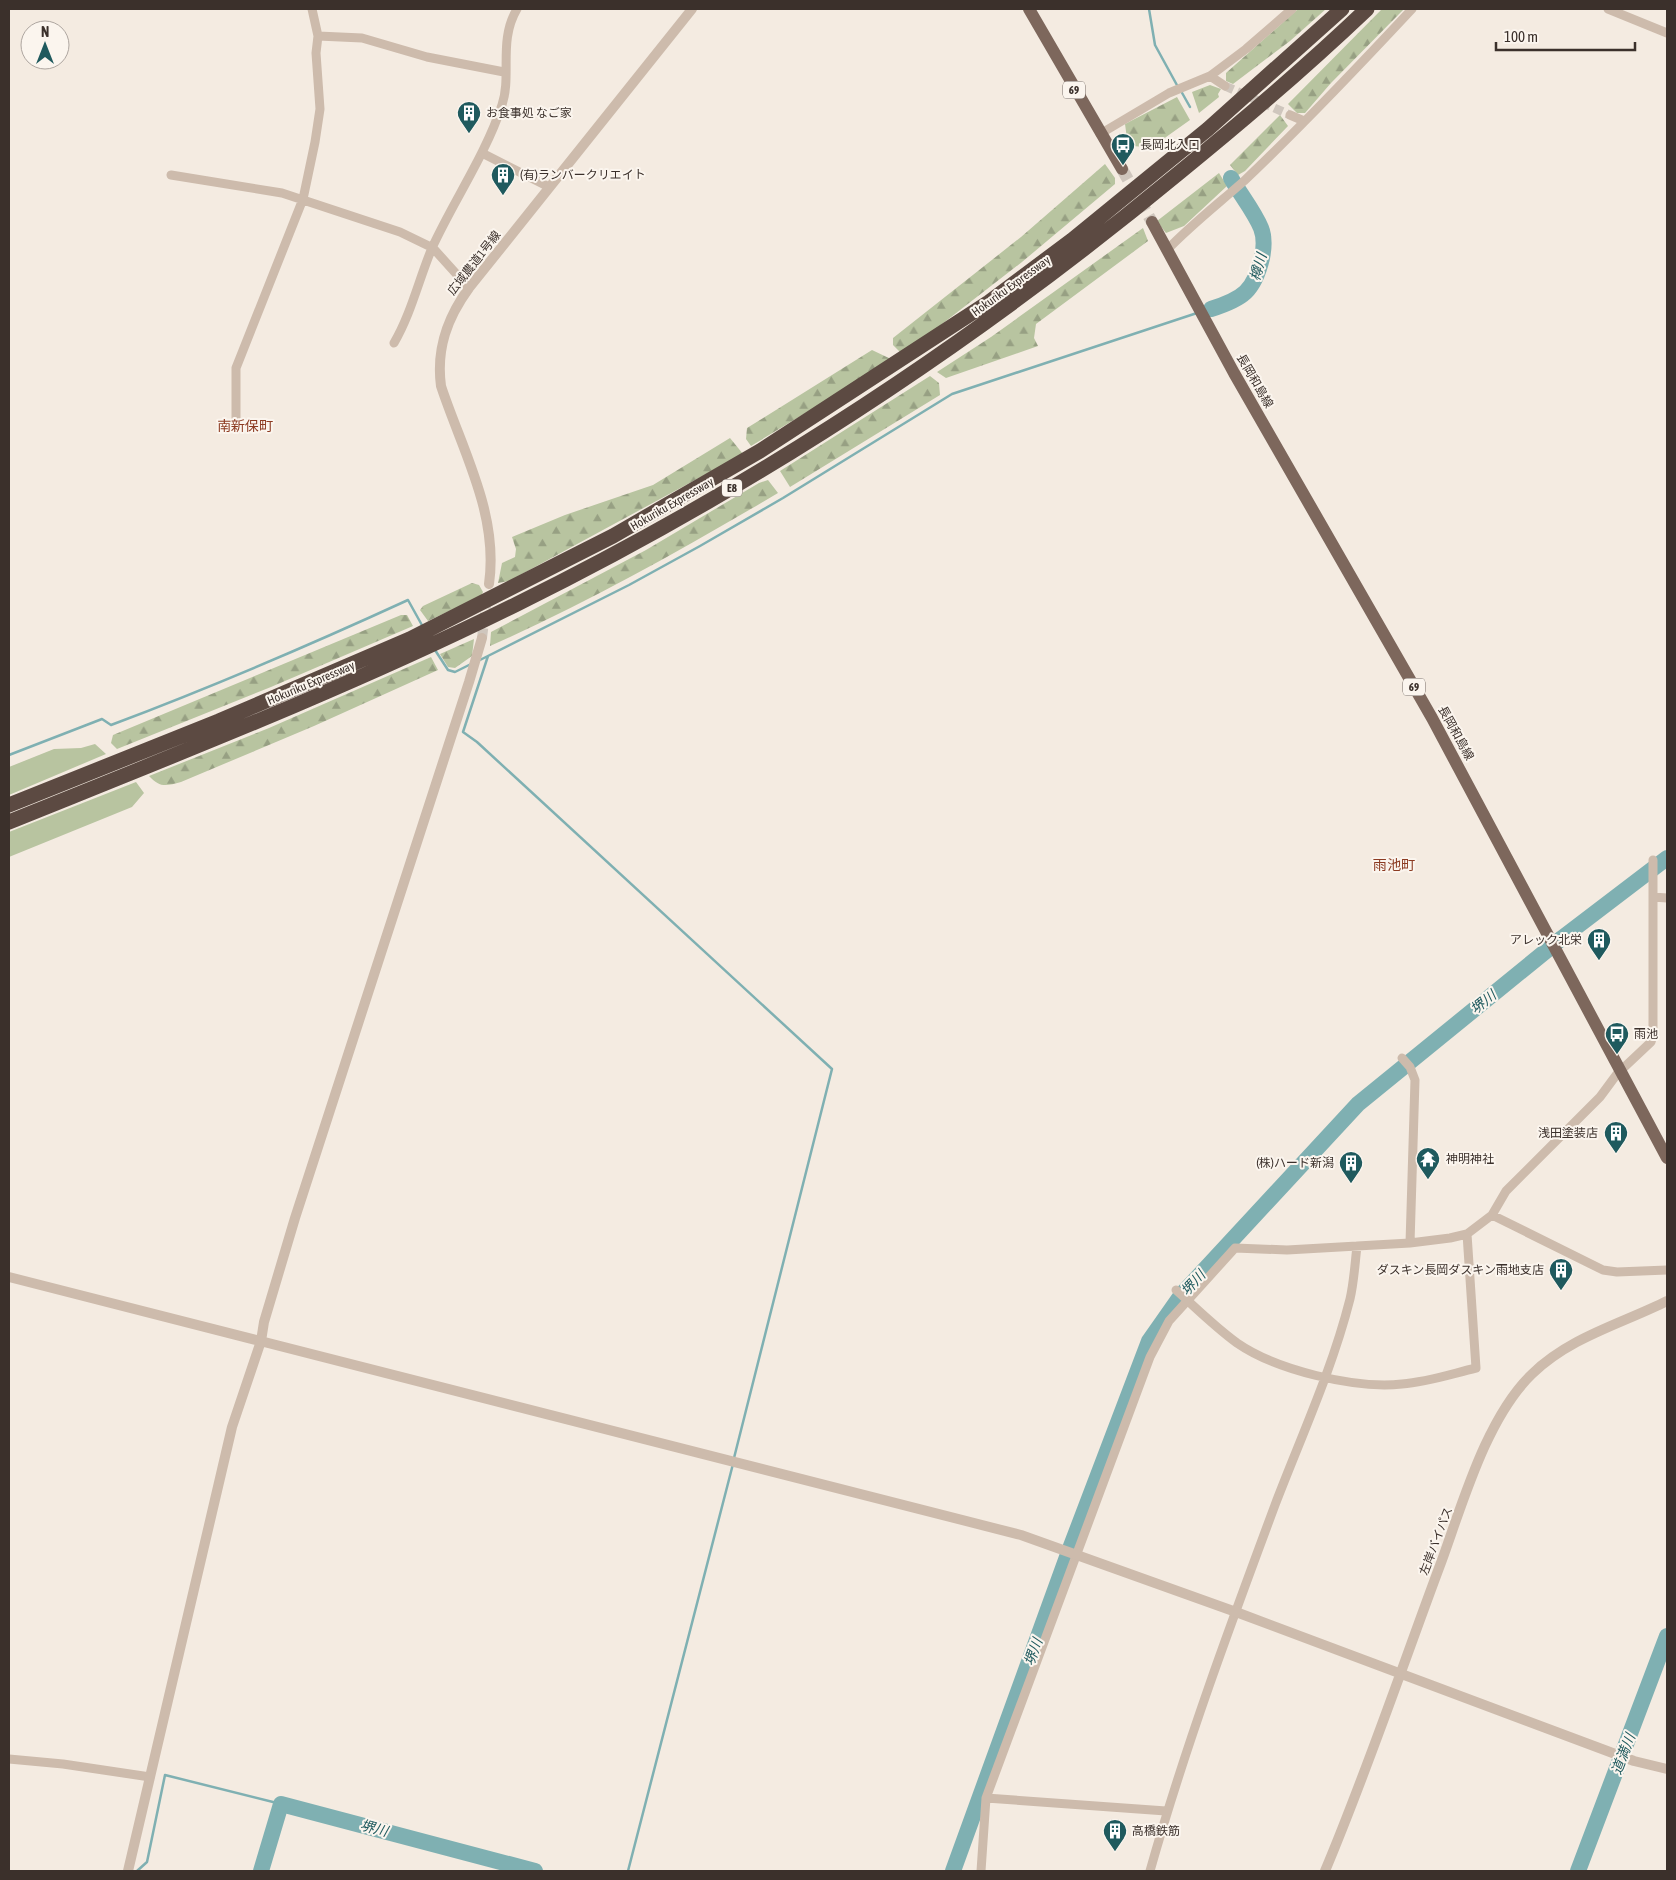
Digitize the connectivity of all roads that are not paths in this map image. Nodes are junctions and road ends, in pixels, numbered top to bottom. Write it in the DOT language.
graph roads {
  1 [pos="312,9"];
  2 [pos="517,9"];
  3 [pos="692,9"];
  4 [pos="1029,9"];
  5 [pos="1292,9"];
  6 [pos="1342,9"];
  7 [pos="1367,9"];
  8 [pos="1412,9"];
  9 [pos="1608,9"];
  10 [pos="1667,33"];
  11 [pos="318,36"];
  12 [pos="504,72"];
  13 [pos="1210,76"];
  14 [pos="1225,86"];
  15 [pos="1290,115"];
  16 [pos="1304,122"];
  17 [pos="1100,134"];
  18 [pos="482,153"];
  19 [pos="1122,169"];
  20 [pos="171,175"];
  21 [pos="549,187"];
  22 [pos="303,199"];
  23 [pos="1152,222"];
  24 [pos="433,248"];
  25 [pos="1167,250"];
  26 [pos="469,288"];
  27 [pos="394,343"];
  28 [pos="236,419"];
  29 [pos="489,584"];
  30 [pos="482,638"];
  31 [pos="9,805"];
  32 [pos="9,822"];
  33 [pos="1653,860"];
  34 [pos="1653,897"];
  35 [pos="1667,898"];
  36 [pos="1402,1058"];
  37 [pos="1621,1071"];
  38 [pos="1667,1158"];
  39 [pos="1492,1214"];
  40 [pos="1467,1234"];
  41 [pos="1410,1243"];
  42 [pos="1357,1246"];
  43 [pos="1667,1270"];
  44 [pos="9,1277"];
  45 [pos="1176,1290"];
  46 [pos="1188,1301"];
  47 [pos="1667,1301"];
  48 [pos="261,1341"];
  49 [pos="1324,1378"];
  50 [pos="1077,1556"];
  51 [pos="1236,1612"];
  52 [pos="1400,1673"];
  53 [pos="9,1758"];
  54 [pos="1667,1768"];
  55 [pos="150,1778"];
  56 [pos="986,1798"];
  57 [pos="1166,1811"];
  58 [pos="128,1871"];
  59 [pos="981,1871"];
  60 [pos="1150,1871"];
  61 [pos="1325,1871"];
  1 -- 11 [label="street"];
  2 -- 12 [label="street"];
  3 -- 21 [label="street, 広域農道1号線"];
  4 -- 17 [label="main road, 69"];
  5 -- 13 [label="street"];
  6 -- 31 [label="highway, Hokuriku Expressway / E8"];
  7 -- 32 [label="highway, Hokuriku Expressway / E8"];
  8 -- 16 [label="street"];
  9 -- 10 [label="street"];
  11 -- 12 [label="street"];
  11 -- 22 [label="street"];
  12 -- 18 [label="street"];
  13 -- 14 [label="street"];
  13 -- 17 [label="street"];
  15 -- 16 [label="street"];
  16 -- 25 [label="street"];
  17 -- 19 [label="main road, 69"];
  18 -- 21 [label="street"];
  18 -- 24 [label="street"];
  20 -- 22 [label="street"];
  21 -- 26 [label="street, 広域農道1号線"];
  22 -- 24 [label="street"];
  22 -- 28 [label="street"];
  23 -- 25 [label="main road, 長岡和島線 / 69"];
  24 -- 26 [label="street"];
  24 -- 27 [label="street"];
  25 -- 37 [label="main road, 長岡和島線 / 69"];
  26 -- 29 [label="street, 広域農道1号線"];
  30 -- 48 [label="street"];
  33 -- 34 [label="street"];
  34 -- 35 [label="street"];
  34 -- 37 [label="street"];
  36 -- 41 [label="street"];
  37 -- 38 [label="main road, 長岡和島線 / 69"];
  37 -- 39 [label="street"];
  39 -- 40 [label="street"];
  39 -- 43 [label="street"];
  40 -- 41 [label="street"];
  40 -- 49 [label="street"];
  41 -- 42 [label="street"];
  42 -- 46 [label="street"];
  42 -- 49 [label="street"];
  44 -- 48 [label="street"];
  45 -- 46 [label="street"];
  46 -- 49 [label="street"];
  46 -- 50 [label="street"];
  47 -- 52 [label="street, 左岸バイパス"];
  48 -- 50 [label="street"];
  48 -- 55 [label="street"];
  49 -- 51 [label="street"];
  50 -- 51 [label="street"];
  50 -- 56 [label="street"];
  51 -- 52 [label="street"];
  51 -- 57 [label="street"];
  52 -- 54 [label="street"];
  52 -- 61 [label="street, 左岸バイパス"];
  53 -- 55 [label="street"];
  55 -- 58 [label="street"];
  56 -- 57 [label="street"];
  56 -- 59 [label="street"];
  57 -- 60 [label="street"];
}
